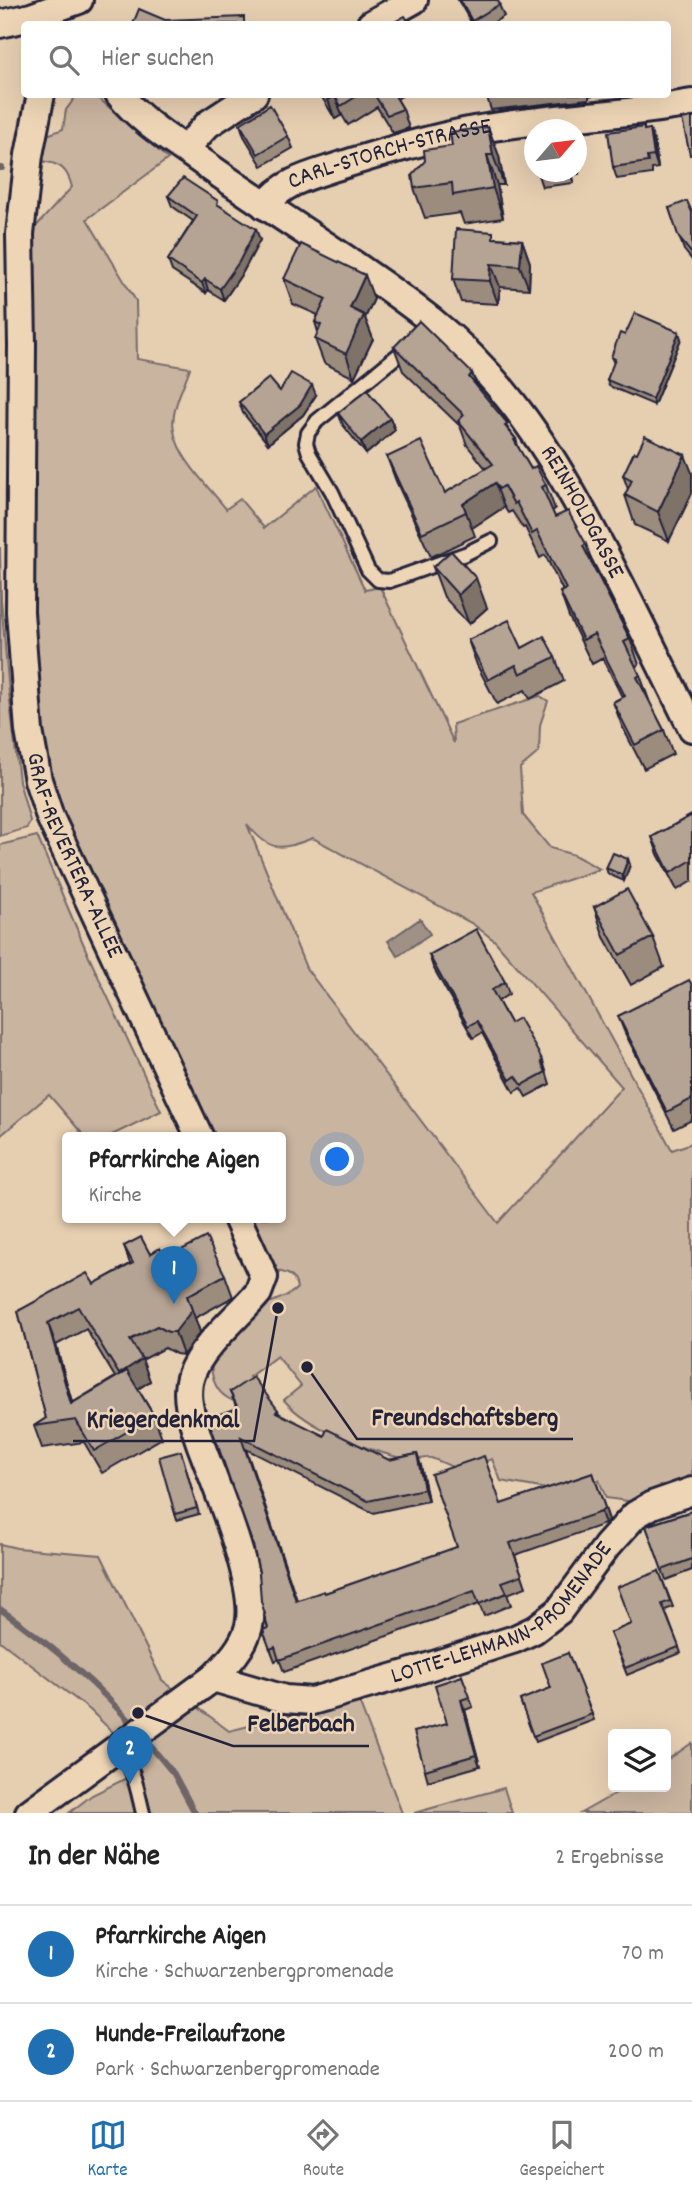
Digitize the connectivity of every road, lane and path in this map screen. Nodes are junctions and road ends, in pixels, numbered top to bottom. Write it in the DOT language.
graph roads {
  1 [pos="414,0"];
  2 [pos="76,9"];
  3 [pos="376,21"];
  4 [pos="0,24"];
  5 [pos="40,98"];
  6 [pos="123,98"];
  7 [pos="248,98"];
  8 [pos="692,103"];
  9 [pos="185,149"];
  10 [pos="265,206"];
  11 [pos="427,329"];
  12 [pos="491,541"];
  13 [pos="692,728"];
  14 [pos="197,1132"];
  15 [pos="239,1223"];
  16 [pos="692,1491"];
  17 [pos="213,1678"];
  18 [pos="123,1743"];
  19 [pos="29,1813"];
  20 [pos="143,1813"];
  1 -- 3 [label="street"];
  2 -- 4 [label="street"];
  5 -- 14 [label="street, GRAF-REVERTERA-ALLEE"];
  6 -- 9 [label="street, REINHOLDGASSE"];
  7 -- 9 [label="street"];
  8 -- 10 [label="street, CARL-STORCH-STRASSE"];
  9 -- 10 [label="street, REINHOLDGASSE"];
  10 -- 11 [label="street, REINHOLDGASSE"];
  11 -- 12 [label="lane"];
  11 -- 13 [label="street, REINHOLDGASSE"];
  15 -- 17 [label="street"];
  16 -- 17 [label="street, LOTTE-LEHMANN-PROMENADE"];
  17 -- 18 [label="street"];
  18 -- 19 [label="street"];
  18 -- 20 [label="lane"];
}
